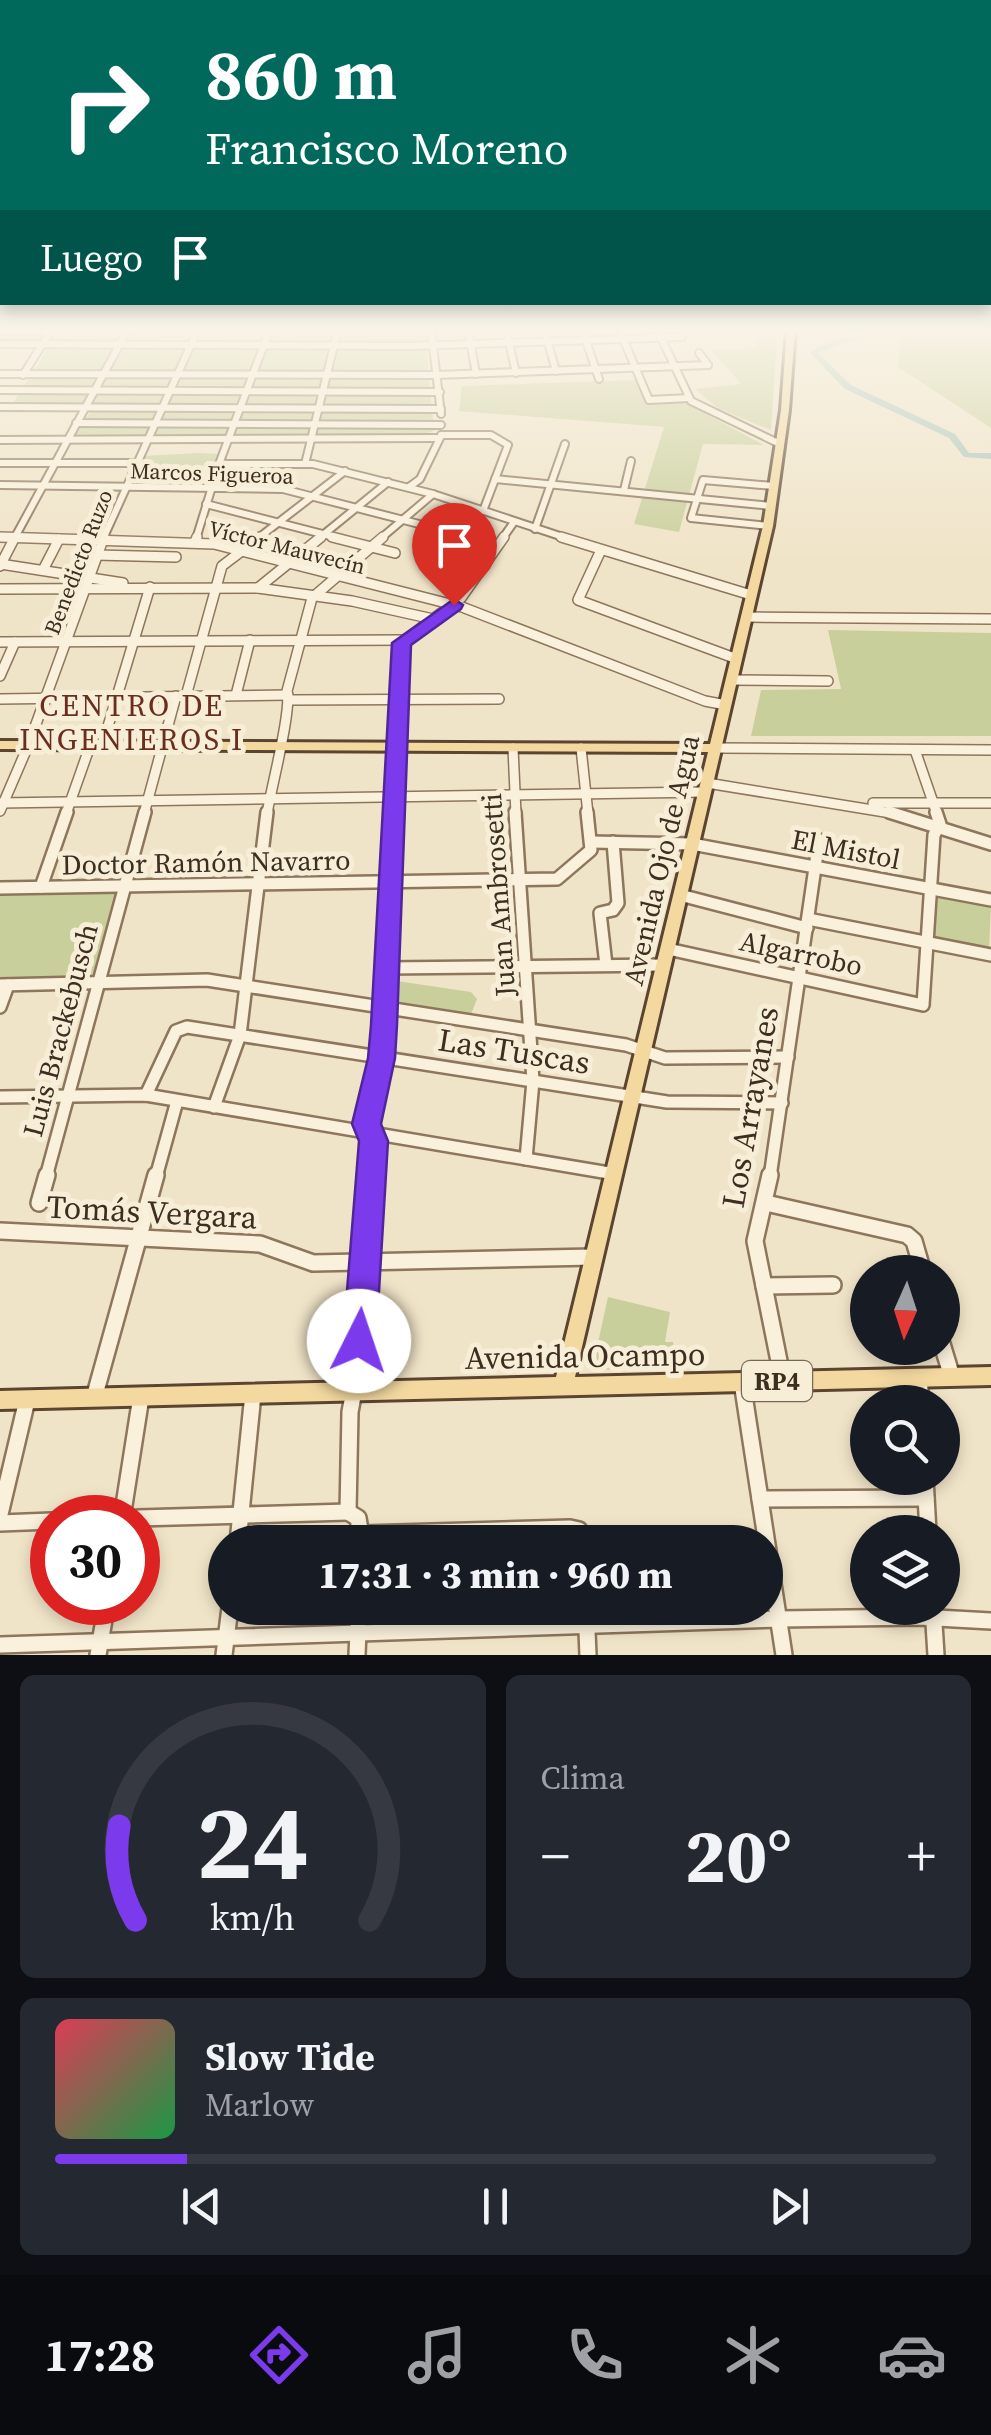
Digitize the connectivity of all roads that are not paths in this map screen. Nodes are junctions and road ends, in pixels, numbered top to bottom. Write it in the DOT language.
graph roads {
  1 [pos="705,406"];
  2 [pos="784,406"];
  3 [pos="85,408"];
  4 [pos="162,408"];
  5 [pos="241,408"];
  6 [pos="318,408"];
  7 [pos="1,409"];
  8 [pos="441,409"];
  9 [pos="76,423"];
  10 [pos="154,424"];
  11 [pos="236,424"];
  12 [pos="314,424"];
  13 [pos="442,424"];
  14 [pos="439,437"];
  15 [pos="0,440"];
  16 [pos="64,440"];
  17 [pos="146,441"];
  18 [pos="227,441"];
  19 [pos="311,441"];
  20 [pos="566,444"];
  21 [pos="780,444"];
  22 [pos="631,461"];
  23 [pos="0,463"];
  24 [pos="53,463"];
  25 [pos="136,464"];
  26 [pos="219,464"];
  27 [pos="305,464"];
  28 [pos="344,472"];
  29 [pos="495,478"];
  30 [pos="388,482"];
  31 [pos="552,484"];
  32 [pos="0,486"];
  33 [pos="40,486"];
  34 [pos="774,486"];
  35 [pos="125,487"];
  36 [pos="408,487"];
  37 [pos="211,488"];
  38 [pos="624,490"];
  39 [pos="433,494"];
  40 [pos="311,496"];
  41 [pos="696,498"];
  42 [pos="206,504"];
  43 [pos="771,506"];
  44 [pos="358,508"];
  45 [pos="482,511"];
  46 [pos="402,519"];
  47 [pos="276,522"];
  48 [pos="514,522"];
  49 [pos="768,526"];
  50 [pos="535,529"];
  51 [pos="322,535"];
  52 [pos="0,537"];
  53 [pos="15,538"];
  54 [pos="59,539"];
  55 [pos="102,540"];
  56 [pos="195,542"];
  57 [pos="369,548"];
  58 [pos="241,550"];
  59 [pos="601,550"];
  60 [pos="395,552"];
  61 [pos="492,553"];
  62 [pos="96,556"];
  63 [pos="176,556"];
  64 [pos="290,563"];
  65 [pos="0,565"];
  66 [pos="42,570"];
  67 [pos="334,577"];
  68 [pos="88,578"];
  69 [pos="152,587"];
  70 [pos="215,587"];
  71 [pos="85,588"];
  72 [pos="258,588"];
  73 [pos="0,590"];
  74 [pos="314,595"];
  75 [pos="751,595"];
  76 [pos="454,605"];
  77 [pos="746,617"];
  78 [pos="434,618"];
  79 [pos="991,619"];
  80 [pos="66,640"];
  81 [pos="134,640"];
  82 [pos="200,640"];
  83 [pos="250,640"];
  84 [pos="300,640"];
  85 [pos="403,640"];
  86 [pos="0,642"];
  87 [pos="15,642"];
  88 [pos="737,659"];
  89 [pos="0,676"];
  90 [pos="732,680"];
  91 [pos="828,681"];
  92 [pos="236,695"];
  93 [pos="181,696"];
  94 [pos="116,697"];
  95 [pos="45,698"];
  96 [pos="289,698"];
  97 [pos="498,698"];
  98 [pos="0,699"];
  99 [pos="397,700"];
  100 [pos="726,705"];
  101 [pos="0,746"];
  102 [pos="28,746"];
  103 [pos="96,746"];
  104 [pos="164,746"];
  105 [pos="279,746"];
  106 [pos="395,747"];
  107 [pos="513,748"];
  108 [pos="581,748"];
  109 [pos="715,748"];
  110 [pos="915,750"];
  111 [pos="991,750"];
  112 [pos="706,787"];
  113 [pos="584,794"];
  114 [pos="514,796"];
  115 [pos="392,798"];
  116 [pos="270,800"];
  117 [pos="71,801"];
  118 [pos="148,802"];
  119 [pos="933,803"];
  120 [pos="991,803"];
  121 [pos="847,804"];
  122 [pos="1,805"];
  123 [pos="938,829"];
  124 [pos="819,840"];
  125 [pos="591,842"];
  126 [pos="613,842"];
  127 [pos="692,844"];
  128 [pos="991,844"];
  129 [pos="816,866"];
  130 [pos="518,879"];
  131 [pos="388,882"];
  132 [pos="256,884"];
  133 [pos="126,886"];
  134 [pos="42,887"];
  135 [pos="0,888"];
  136 [pos="931,888"];
  137 [pos="680,895"];
  138 [pos="991,900"];
  139 [pos="808,923"];
  140 [pos="927,942"];
  141 [pos="991,955"];
  142 [pos="666,957"];
  143 [pos="606,965"];
  144 [pos="525,966"];
  145 [pos="386,968"];
  146 [pos="800,978"];
  147 [pos="99,984"];
  148 [pos="4,985"];
  149 [pos="247,987"];
  150 [pos="0,1008"];
  151 [pos="385,1008"];
  152 [pos="530,1031"];
  153 [pos="240,1034"];
  154 [pos="644,1050"];
  155 [pos="788,1057"];
  156 [pos="381,1058"];
  157 [pos="533,1082"];
  158 [pos="146,1095"];
  159 [pos="68,1096"];
  160 [pos="0,1097"];
  161 [pos="634,1098"];
  162 [pos="178,1100"];
  163 [pos="782,1103"];
  164 [pos="214,1106"];
  165 [pos="370,1133"];
  166 [pos="526,1159"];
  167 [pos="615,1174"];
  168 [pos="39,1202"];
  169 [pos="766,1203"];
  170 [pos="0,1232"];
  171 [pos="138,1240"];
  172 [pos="918,1255"];
  173 [pos="596,1256"];
  174 [pos="365,1263"];
  175 [pos="833,1285"];
  176 [pos="764,1286"];
  177 [pos="948,1365"];
  178 [pos="991,1376"];
  179 [pos="952,1377"];
  180 [pos="920,1378"];
  181 [pos="783,1381"];
  182 [pos="742,1382"];
  183 [pos="920,1385"];
  184 [pos="564,1386"];
  185 [pos="354,1392"];
  186 [pos="253,1394"];
  187 [pos="142,1396"];
  188 [pos="94,1398"];
  189 [pos="0,1400"];
  190 [pos="28,1400"];
  191 [pos="126,1495"];
  192 [pos="926,1495"];
  193 [pos="926,1498"];
  194 [pos="760,1499"];
  195 [pos="348,1512"];
  196 [pos="0,1514"];
  197 [pos="241,1514"];
  198 [pos="927,1515"];
  199 [pos="160,1517"];
  200 [pos="30,1522"];
  201 [pos="0,1523"];
  202 [pos="240,1525"];
  203 [pos="360,1525"];
  204 [pos="764,1525"];
  205 [pos="850,1617"];
  206 [pos="960,1617"];
  207 [pos="783,1620"];
  208 [pos="991,1621"];
  209 [pos="359,1625"];
  210 [pos="642,1625"];
  211 [pos="780,1625"];
  212 [pos="934,1625"];
  213 [pos="587,1627"];
  214 [pos="358,1634"];
  215 [pos="0,1645"];
  216 [pos="225,1646"];
  217 [pos="99,1648"];
  218 [pos="357,1655"];
  219 [pos="588,1655"];
  220 [pos="784,1655"];
  221 [pos="936,1655"];
  1 -- 21 [label="street"];
  2 -- 21 [label="main road, Avenida Ojo de Agua"];
  3 -- 4 [label="street"];
  3 -- 7 [label="street"];
  3 -- 9 [label="street"];
  4 -- 5 [label="street"];
  4 -- 10 [label="street, Benedicto Ruzo"];
  5 -- 6 [label="street"];
  5 -- 11 [label="street"];
  6 -- 8 [label="street"];
  6 -- 12 [label="street"];
  8 -- 13 [label="street"];
  9 -- 10 [label="street"];
  9 -- 16 [label="street"];
  10 -- 11 [label="street"];
  10 -- 17 [label="street, Benedicto Ruzo"];
  11 -- 12 [label="street"];
  11 -- 18 [label="street"];
  12 -- 13 [label="street"];
  12 -- 19 [label="street"];
  13 -- 14 [label="street"];
  14 -- 19 [label="street"];
  14 -- 29 [label="street"];
  14 -- 36 [label="street"];
  15 -- 16 [label="street"];
  16 -- 17 [label="street"];
  16 -- 24 [label="street"];
  17 -- 18 [label="street"];
  17 -- 25 [label="street, Benedicto Ruzo"];
  18 -- 19 [label="street"];
  18 -- 26 [label="street"];
  19 -- 27 [label="street"];
  20 -- 31 [label="street"];
  21 -- 34 [label="main road, Avenida Ojo de Agua"];
  22 -- 38 [label="street"];
  23 -- 24 [label="street"];
  24 -- 25 [label="street"];
  24 -- 33 [label="street"];
  25 -- 35 [label="street, Benedicto Ruzo"];
  26 -- 27 [label="street"];
  26 -- 37 [label="street"];
  27 -- 28 [label="street"];
  28 -- 30 [label="street"];
  28 -- 40 [label="street, Luis Brackebusch"];
  29 -- 31 [label="street"];
  29 -- 45 [label="street"];
  30 -- 36 [label="street"];
  30 -- 44 [label="street"];
  31 -- 38 [label="street"];
  31 -- 50 [label="street"];
  32 -- 33 [label="street, Marcos Figueroa"];
  33 -- 35 [label="street, Marcos Figueroa"];
  33 -- 53 [label="street"];
  34 -- 41 [label="street"];
  34 -- 43 [label="main road, Avenida Ojo de Agua"];
  35 -- 37 [label="street, Marcos Figueroa"];
  35 -- 55 [label="street, Benedicto Ruzo"];
  36 -- 39 [label="street"];
  37 -- 40 [label="street, Marcos Figueroa"];
  37 -- 42 [label="street"];
  38 -- 41 [label="street"];
  39 -- 45 [label="street"];
  39 -- 46 [label="street"];
  40 -- 44 [label="street, Marcos Figueroa"];
  40 -- 47 [label="street, Luis Brackebusch"];
  41 -- 43 [label="street"];
  41 -- 49 [label="street"];
  42 -- 47 [label="street"];
  42 -- 56 [label="street"];
  43 -- 49 [label="main road, Avenida Ojo de Agua"];
  44 -- 46 [label="street, Marcos Figueroa"];
  44 -- 51 [label="street"];
  45 -- 48 [label="street"];
  46 -- 57 [label="street"];
  46 -- 61 [label="street, Marcos Figueroa"];
  47 -- 51 [label="street"];
  47 -- 58 [label="street, Luis Brackebusch"];
  48 -- 50 [label="street"];
  48 -- 61 [label="street"];
  49 -- 75 [label="main road, Avenida Ojo de Agua"];
  50 -- 59 [label="street"];
  51 -- 57 [label="street"];
  51 -- 64 [label="street"];
  52 -- 53 [label="street, Víctor Mauvecín"];
  53 -- 54 [label="street, Víctor Mauvecín"];
  53 -- 65 [label="street"];
  54 -- 55 [label="street, Víctor Mauvecín"];
  54 -- 66 [label="street"];
  55 -- 56 [label="street, Víctor Mauvecín"];
  55 -- 62 [label="street, Benedicto Ruzo"];
  56 -- 58 [label="street, Víctor Mauvecín"];
  57 -- 60 [label="street"];
  57 -- 67 [label="street"];
  58 -- 64 [label="street, Víctor Mauvecín"];
  58 -- 70 [label="street, Luis Brackebusch"];
  59 -- 75 [label="street"];
  59 -- 88 [label="street"];
  61 -- 76 [label="street"];
  62 -- 63 [label="street"];
  62 -- 68 [label="street, Benedicto Ruzo"];
  64 -- 67 [label="street, Víctor Mauvecín"];
  64 -- 72 [label="street"];
  65 -- 66 [label="street"];
  66 -- 68 [label="street"];
  67 -- 74 [label="street"];
  67 -- 76 [label="street, Víctor Mauvecín"];
  68 -- 69 [label="street"];
  68 -- 71 [label="street, Benedicto Ruzo"];
  69 -- 70 [label="street"];
  69 -- 71 [label="street"];
  69 -- 81 [label="street"];
  70 -- 72 [label="street"];
  70 -- 82 [label="street, Luis Brackebusch"];
  71 -- 73 [label="street"];
  71 -- 80 [label="street, Benedicto Ruzo"];
  72 -- 74 [label="street"];
  74 -- 78 [label="street"];
  74 -- 84 [label="street"];
  75 -- 77 [label="main road, Avenida Ojo de Agua"];
  76 -- 78 [label="street"];
  76 -- 100 [label="street, Víctor Mauvecín"];
  77 -- 79 [label="street"];
  77 -- 88 [label="main road, Avenida Ojo de Agua"];
  78 -- 85 [label="street"];
  80 -- 81 [label="street"];
  80 -- 87 [label="street"];
  80 -- 95 [label="street, Benedicto Ruzo"];
  81 -- 82 [label="street"];
  81 -- 94 [label="street"];
  82 -- 83 [label="street"];
  82 -- 93 [label="street, Luis Brackebusch"];
  83 -- 84 [label="street"];
  83 -- 92 [label="street"];
  84 -- 85 [label="street"];
  84 -- 96 [label="street"];
  85 -- 99 [label="street"];
  86 -- 87 [label="street"];
  87 -- 89 [label="street"];
  88 -- 90 [label="main road, Avenida Ojo de Agua"];
  90 -- 91 [label="street"];
  90 -- 100 [label="main road, Avenida Ojo de Agua"];
  92 -- 93 [label="street"];
  92 -- 96 [label="street"];
  93 -- 94 [label="street"];
  93 -- 104 [label="street, Luis Brackebusch"];
  94 -- 95 [label="street"];
  94 -- 103 [label="street"];
  95 -- 98 [label="street"];
  95 -- 102 [label="street, Benedicto Ruzo"];
  96 -- 99 [label="street"];
  96 -- 105 [label="street"];
  97 -- 99 [label="street"];
  99 -- 106 [label="street"];
  100 -- 109 [label="main road, Avenida Ojo de Agua"];
  101 -- 102 [label="main road"];
  102 -- 103 [label="main road"];
  102 -- 122 [label="street, Benedicto Ruzo"];
  103 -- 104 [label="main road"];
  103 -- 117 [label="street"];
  104 -- 105 [label="main road"];
  104 -- 118 [label="street, Luis Brackebusch"];
  105 -- 106 [label="main road"];
  105 -- 116 [label="street"];
  106 -- 107 [label="main road"];
  106 -- 115 [label="street"];
  107 -- 108 [label="main road"];
  107 -- 114 [label="street, Juan Ambrosetti"];
  108 -- 109 [label="main road"];
  108 -- 113 [label="street"];
  109 -- 110 [label="street"];
  109 -- 112 [label="main road, Avenida Ojo de Agua"];
  110 -- 111 [label="street"];
  110 -- 119 [label="street"];
  112 -- 113 [label="street"];
  112 -- 121 [label="street"];
  112 -- 127 [label="main road, Avenida Ojo de Agua"];
  113 -- 114 [label="street"];
  113 -- 125 [label="street"];
  114 -- 115 [label="street"];
  114 -- 130 [label="street, Juan Ambrosetti"];
  115 -- 116 [label="street"];
  115 -- 131 [label="street"];
  116 -- 118 [label="street"];
  116 -- 132 [label="street"];
  117 -- 118 [label="street"];
  117 -- 122 [label="street"];
  117 -- 134 [label="street"];
  118 -- 133 [label="street, Luis Brackebusch"];
  119 -- 120 [label="street"];
  119 -- 121 [label="street"];
  119 -- 123 [label="street"];
  121 -- 123 [label="street"];
  123 -- 128 [label="street"];
  123 -- 136 [label="street"];
  124 -- 129 [label="street, Los Arrayanes"];
  125 -- 126 [label="street"];
  125 -- 130 [label="street, Doctor Ramón Navarro"];
  126 -- 127 [label="street"];
  126 -- 143 [label="street"];
  127 -- 129 [label="street, El Mistol"];
  127 -- 137 [label="main road, Avenida Ojo de Agua"];
  129 -- 136 [label="street, El Mistol"];
  129 -- 139 [label="street, Los Arrayanes"];
  130 -- 131 [label="street, Doctor Ramón Navarro"];
  130 -- 144 [label="street, Juan Ambrosetti"];
  131 -- 132 [label="street, Doctor Ramón Navarro"];
  131 -- 145 [label="street"];
  132 -- 133 [label="street, Doctor Ramón Navarro"];
  132 -- 149 [label="street"];
  133 -- 134 [label="street, Doctor Ramón Navarro"];
  133 -- 147 [label="street, Luis Brackebusch"];
  134 -- 135 [label="street, Doctor Ramón Navarro"];
  136 -- 138 [label="street, El Mistol"];
  136 -- 140 [label="street"];
  137 -- 139 [label="street"];
  137 -- 142 [label="main road, Avenida Ojo de Agua"];
  139 -- 140 [label="street"];
  139 -- 146 [label="street, Los Arrayanes"];
  140 -- 141 [label="street"];
  140 -- 146 [label="street, Algarrobo"];
  142 -- 143 [label="street, Algarrobo"];
  142 -- 146 [label="street, Algarrobo"];
  142 -- 154 [label="main road, Avenida Ojo de Agua"];
  143 -- 144 [label="street, Algarrobo"];
  144 -- 145 [label="street, Algarrobo"];
  144 -- 152 [label="street, Juan Ambrosetti"];
  145 -- 151 [label="street"];
  146 -- 155 [label="street, Los Arrayanes"];
  147 -- 148 [label="street"];
  147 -- 149 [label="street"];
  147 -- 159 [label="street, Luis Brackebusch"];
  148 -- 150 [label="street"];
  149 -- 151 [label="street"];
  149 -- 153 [label="street"];
  151 -- 152 [label="street"];
  151 -- 156 [label="street"];
  152 -- 154 [label="street"];
  152 -- 157 [label="street, Juan Ambrosetti"];
  153 -- 156 [label="street, Las Tuscas"];
  153 -- 158 [label="street, Las Tuscas"];
  153 -- 164 [label="street"];
  154 -- 155 [label="street"];
  154 -- 161 [label="main road, Avenida Ojo de Agua"];
  155 -- 163 [label="street, Los Arrayanes"];
  156 -- 157 [label="street, Las Tuscas"];
  156 -- 165 [label="street"];
  157 -- 161 [label="street, Las Tuscas"];
  157 -- 166 [label="street, Juan Ambrosetti"];
  158 -- 159 [label="street"];
  158 -- 162 [label="street"];
  159 -- 160 [label="street"];
  159 -- 168 [label="street, Luis Brackebusch"];
  161 -- 163 [label="street, Las Tuscas"];
  161 -- 167 [label="main road, Avenida Ojo de Agua"];
  162 -- 164 [label="street"];
  162 -- 171 [label="street"];
  163 -- 169 [label="street, Los Arrayanes"];
  164 -- 165 [label="street"];
  165 -- 166 [label="street"];
  165 -- 174 [label="street"];
  166 -- 167 [label="street"];
  167 -- 173 [label="main road, Avenida Ojo de Agua"];
  169 -- 172 [label="street"];
  169 -- 176 [label="street, Los Arrayanes"];
  170 -- 171 [label="street, Tomás Vergara"];
  171 -- 174 [label="street, Tomás Vergara"];
  171 -- 188 [label="street"];
  173 -- 174 [label="street, Tomás Vergara"];
  173 -- 184 [label="main road, Avenida Ojo de Agua"];
  174 -- 185 [label="street"];
  175 -- 176 [label="street"];
  176 -- 181 [label="street, Los Arrayanes"];
  177 -- 179 [label="street"];
  178 -- 179 [label="main road, Avenida Ocampo / RP4"];
  179 -- 180 [label="main road, Avenida Ocampo / RP4"];
  180 -- 181 [label="main road, Avenida Ocampo / RP4"];
  180 -- 183 [label="street"];
  181 -- 182 [label="main road, Avenida Ocampo / RP4"];
  182 -- 184 [label="main road, Avenida Ocampo / RP4"];
  182 -- 194 [label="street"];
  184 -- 185 [label="main road, Avenida Ocampo / RP4"];
  185 -- 186 [label="main road, Avenida Ocampo / RP4"];
  185 -- 195 [label="street"];
  186 -- 187 [label="main road, Avenida Ocampo / RP4"];
  186 -- 197 [label="street"];
  187 -- 188 [label="main road, Avenida Ocampo / RP4"];
  187 -- 191 [label="street"];
  188 -- 190 [label="main road, Avenida Ocampo / RP4"];
  189 -- 190 [label="main road, Avenida Ocampo / RP4"];
  190 -- 196 [label="street"];
  192 -- 193 [label="street"];
  193 -- 194 [label="street"];
  193 -- 198 [label="street"];
  194 -- 204 [label="street"];
  195 -- 197 [label="street"];
  195 -- 203 [label="street"];
  197 -- 199 [label="street"];
  197 -- 202 [label="street"];
  200 -- 201 [label="street"];
  205 -- 207 [label="street"];
  206 -- 208 [label="street"];
  209 -- 214 [label="street"];
  210 -- 213 [label="street"];
  211 -- 220 [label="street"];
  212 -- 221 [label="street"];
  213 -- 214 [label="street"];
  213 -- 219 [label="street"];
  214 -- 216 [label="street"];
  214 -- 218 [label="street"];
  215 -- 217 [label="street"];
  216 -- 217 [label="street"];
}
